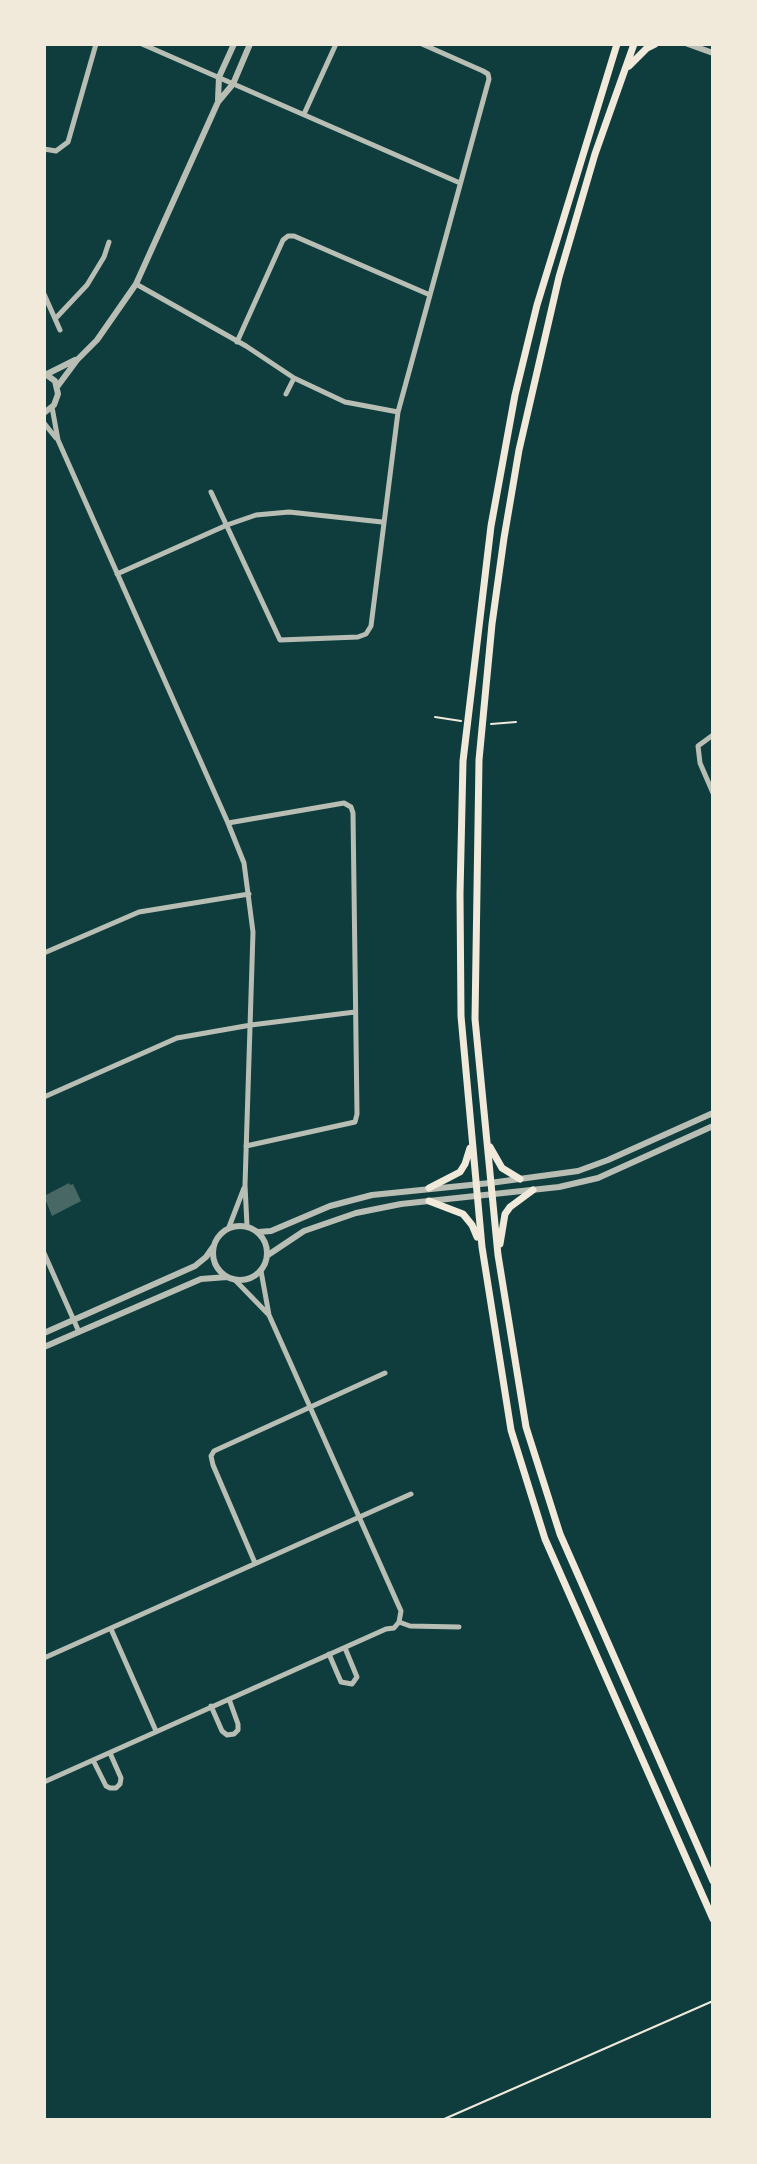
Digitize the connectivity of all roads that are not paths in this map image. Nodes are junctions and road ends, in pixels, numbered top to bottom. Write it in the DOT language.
graph roads {
  1 [pos="96,44"];
  2 [pos="142,44"];
  3 [pos="234,44"];
  4 [pos="250,44"];
  5 [pos="335,44"];
  6 [pos="422,44"];
  7 [pos="635,44"];
  8 [pos="655,44"];
  9 [pos="688,44"];
  10 [pos="614,46"];
  11 [pos="157,47"];
  12 [pos="713,54"];
  13 [pos="626,69"];
  14 [pos="219,77"];
  15 [pos="233,84"];
  16 [pos="218,102"];
  17 [pos="304,114"];
  18 [pos="44,149"];
  19 [pos="460,183"];
  20 [pos="109,242"];
  21 [pos="136,285"];
  22 [pos="44,294"];
  23 [pos="430,295"];
  24 [pos="55,319"];
  25 [pos="60,330"];
  26 [pos="237,342"];
  27 [pos="77,360"];
  28 [pos="46,374"];
  29 [pos="294,378"];
  30 [pos="57,387"];
  31 [pos="286,394"];
  32 [pos="52,407"];
  33 [pos="398,412"];
  34 [pos="44,413"];
  35 [pos="44,423"];
  36 [pos="58,440"];
  37 [pos="211,492"];
  38 [pos="382,522"];
  39 [pos="227,525"];
  40 [pos="117,574"];
  41 [pos="713,735"];
  42 [pos="713,793"];
  43 [pos="229,823"];
  44 [pos="249,894"];
  45 [pos="44,953"];
  46 [pos="355,1012"];
  47 [pos="251,1025"];
  48 [pos="44,1097"];
  49 [pos="713,1113"];
  50 [pos="713,1126"];
  51 [pos="472,1137"];
  52 [pos="488,1143"];
  53 [pos="246,1146"];
  54 [pos="520,1179"];
  55 [pos="490,1183"];
  56 [pos="245,1185"];
  57 [pos="475,1185"];
  58 [pos="429,1188"];
  59 [pos="533,1190"];
  60 [pos="492,1195"];
  61 [pos="476,1196"];
  62 [pos="429,1201"];
  63 [pos="247,1226"];
  64 [pos="229,1227"];
  65 [pos="258,1232"];
  66 [pos="213,1247"];
  67 [pos="482,1247"];
  68 [pos="44,1253"];
  69 [pos="268,1255"];
  70 [pos="498,1255"];
  71 [pos="261,1271"];
  72 [pos="230,1278"];
  73 [pos="269,1315"];
  74 [pos="74,1320"];
  75 [pos="79,1332"];
  76 [pos="44,1333"];
  77 [pos="44,1348"];
  78 [pos="385,1373"];
  79 [pos="309,1406"];
  80 [pos="411,1494"];
  81 [pos="358,1517"];
  82 [pos="256,1563"];
  83 [pos="399,1622"];
  84 [pos="459,1627"];
  85 [pos="111,1629"];
  86 [pos="345,1647"];
  87 [pos="329,1654"];
  88 [pos="44,1658"];
  89 [pos="229,1699"];
  90 [pos="211,1706"];
  91 [pos="156,1731"];
  92 [pos="110,1753"];
  93 [pos="93,1760"];
  94 [pos="44,1782"];
  95 [pos="713,1881"];
  96 [pos="713,1919"];
  1 -- 18 [label="street"];
  2 -- 11 [label="street"];
  3 -- 14 [label="street"];
  4 -- 15 [label="street"];
  5 -- 17 [label="street"];
  6 -- 19 [label="street"];
  7 -- 13 [label="main road"];
  8 -- 13 [label="main road"];
  9 -- 12 [label="street"];
  10 -- 51 [label="main road"];
  11 -- 14 [label="street"];
  13 -- 52 [label="main road"];
  14 -- 15 [label="street"];
  14 -- 16 [label="street"];
  15 -- 16 [label="street"];
  15 -- 17 [label="street"];
  16 -- 21 [label="street"];
  17 -- 19 [label="street"];
  19 -- 23 [label="street"];
  20 -- 24 [label="street"];
  21 -- 26 [label="street"];
  21 -- 27 [label="street"];
  22 -- 24 [label="street"];
  23 -- 26 [label="street"];
  23 -- 33 [label="street"];
  24 -- 25 [label="street"];
  26 -- 29 [label="street"];
  27 -- 28 [label="street"];
  27 -- 30 [label="street"];
  28 -- 30 [label="street"];
  29 -- 31 [label="street"];
  29 -- 33 [label="street"];
  30 -- 32 [label="street"];
  32 -- 34 [label="street"];
  32 -- 36 [label="street"];
  33 -- 38 [label="street"];
  35 -- 36 [label="street"];
  36 -- 40 [label="street"];
  37 -- 39 [label="street"];
  38 -- 39 [label="street"];
  38 -- 39 [label="street"];
  39 -- 40 [label="street"];
  40 -- 43 [label="street"];
  41 -- 42 [label="street"];
  43 -- 44 [label="street"];
  43 -- 46 [label="street"];
  44 -- 45 [label="street"];
  44 -- 47 [label="street"];
  46 -- 47 [label="street"];
  46 -- 53 [label="street"];
  47 -- 48 [label="street"];
  47 -- 53 [label="street"];
  49 -- 54 [label="street"];
  50 -- 59 [label="street"];
  51 -- 57 [label="main road"];
  51 -- 58 [label="main road"];
  52 -- 54 [label="main road"];
  52 -- 55 [label="main road"];
  53 -- 56 [label="street"];
  54 -- 55 [label="street"];
  55 -- 57 [label="street"];
  55 -- 60 [label="main road"];
  56 -- 63 [label="street"];
  56 -- 64 [label="street"];
  57 -- 58 [label="street"];
  57 -- 61 [label="main road"];
  58 -- 65 [label="street"];
  59 -- 60 [label="street"];
  59 -- 70 [label="main road"];
  60 -- 61 [label="street"];
  60 -- 70 [label="main road"];
  61 -- 62 [label="street"];
  61 -- 67 [label="main road"];
  62 -- 67 [label="main road"];
  62 -- 69 [label="street"];
  63 -- 64 [label="street"];
  63 -- 65 [label="street"];
  64 -- 66 [label="street"];
  65 -- 69 [label="street"];
  66 -- 72 [label="street"];
  66 -- 74 [label="street"];
  67 -- 96 [label="main road"];
  68 -- 74 [label="street"];
  69 -- 71 [label="street"];
  70 -- 95 [label="main road"];
  71 -- 72 [label="street"];
  71 -- 73 [label="street"];
  72 -- 73 [label="street"];
  72 -- 75 [label="street"];
  73 -- 79 [label="street"];
  74 -- 75 [label="street"];
  74 -- 76 [label="street"];
  75 -- 77 [label="street"];
  78 -- 79 [label="street"];
  79 -- 81 [label="street"];
  79 -- 82 [label="street"];
  80 -- 81 [label="street"];
  81 -- 82 [label="street"];
  81 -- 83 [label="street"];
  82 -- 85 [label="street"];
  83 -- 84 [label="street"];
  83 -- 86 [label="street"];
  85 -- 88 [label="street"];
  85 -- 91 [label="street"];
  86 -- 87 [label="street"];
  86 -- 87 [label="street"];
  87 -- 89 [label="street"];
  89 -- 90 [label="street"];
  89 -- 90 [label="street"];
  90 -- 91 [label="street"];
  91 -- 92 [label="street"];
  92 -- 93 [label="street"];
  92 -- 93 [label="street"];
  93 -- 94 [label="street"];
}
